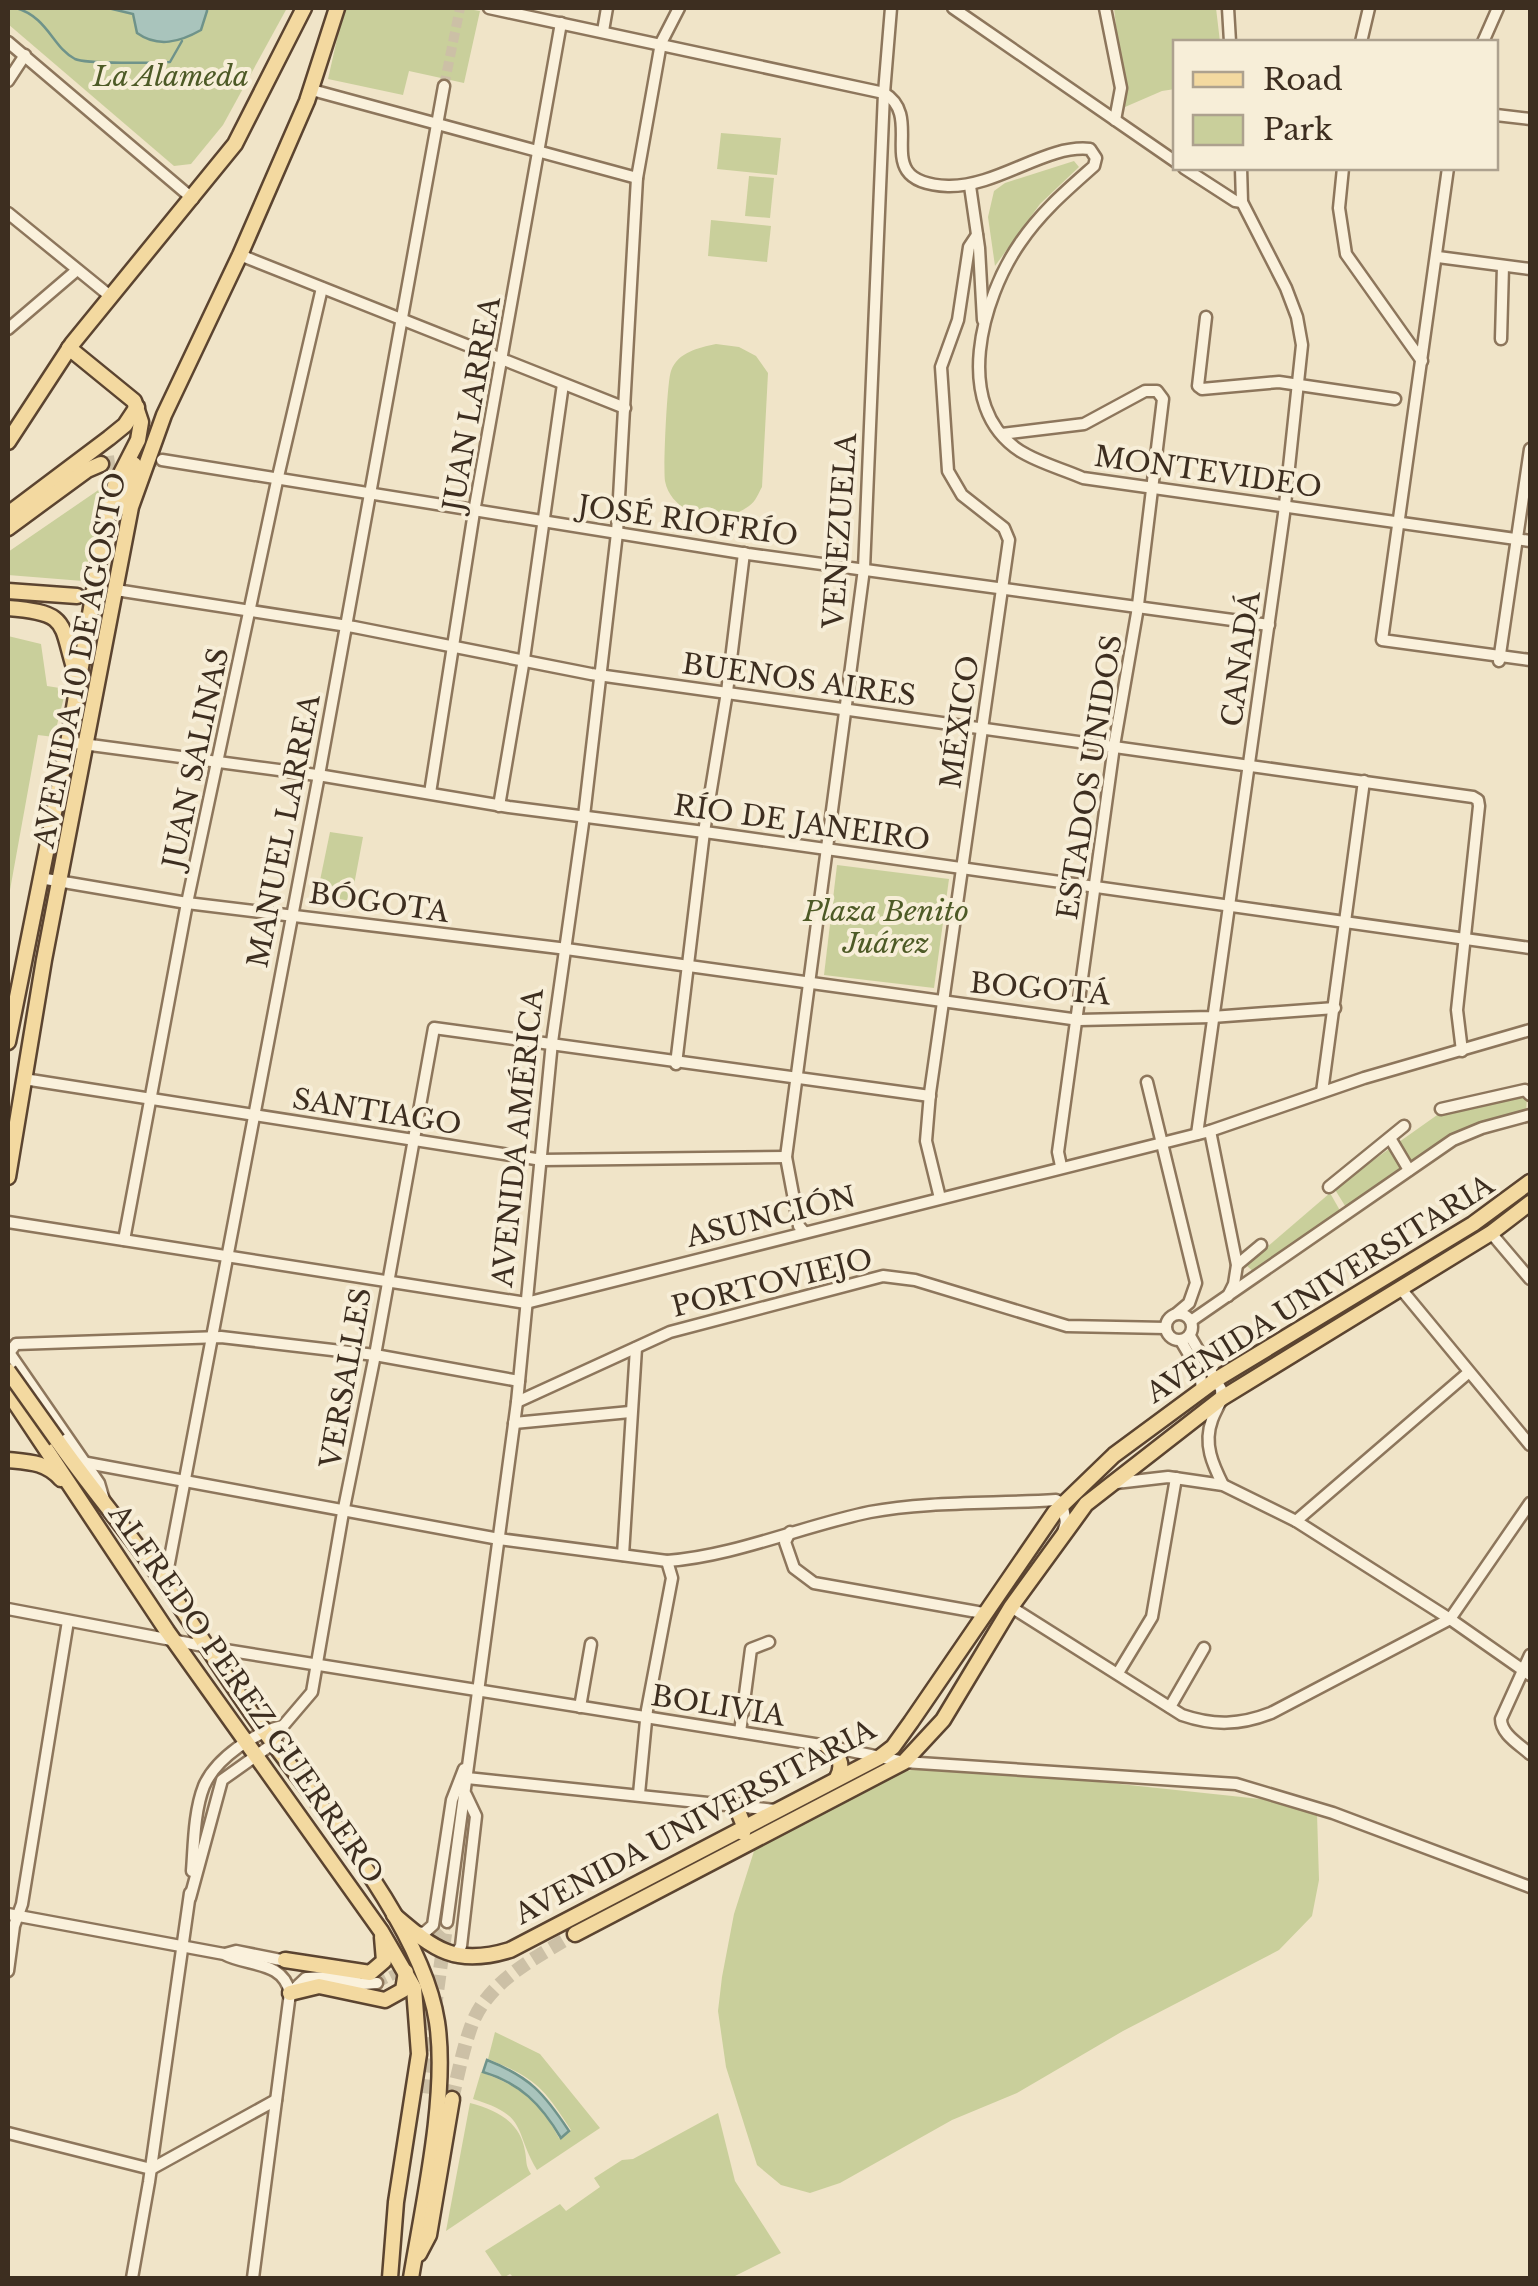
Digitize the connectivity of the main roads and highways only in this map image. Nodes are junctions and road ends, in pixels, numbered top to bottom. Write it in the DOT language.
graph roads {
  1 [pos="304,8"];
  2 [pos="337,8"];
  3 [pos="68,348"];
  4 [pos="137,407"];
  5 [pos="164,415"];
  6 [pos="8,442"];
  7 [pos="101,464"];
  8 [pos="8,514"];
  9 [pos="8,528"];
  10 [pos="108,564"];
  11 [pos="8,590"];
  12 [pos="78,596"];
  13 [pos="8,608"];
  14 [pos="79,682"];
  15 [pos="8,1042"];
  16 [pos="14,1113"];
  17 [pos="8,1132"];
  18 [pos="8,1177"];
  19 [pos="1530,1182"];
  20 [pos="1530,1203"];
  21 [pos="8,1371"];
  22 [pos="8,1392"];
  23 [pos="51,1443"];
  24 [pos="8,1460"];
  25 [pos="94,1519"];
  26 [pos="827,1746"];
  27 [pos="837,1778"];
  28 [pos="736,1806"];
  29 [pos="744,1826"];
  30 [pos="742,1844"];
  31 [pos="394,1915"];
  32 [pos="381,1931"];
  33 [pos="575,1934"];
  34 [pos="285,1960"];
  35 [pos="406,1971"];
  36 [pos="290,1992"];
  37 [pos="423,2093"];
  38 [pos="452,2100"];
  39 [pos="413,2271"];
  40 [pos="391,2278"];
  1 -- 3 [label="main road"];
  2 -- 5 [label="main road, AVENIDA 10 DE AGOSTO"];
  3 -- 4 [label="main road"];
  3 -- 6 [label="main road"];
  4 -- 8 [label="main road"];
  4 -- 14 [label="main road, AVENIDA 10 DE AGOSTO"];
  5 -- 10 [label="main road"];
  5 -- 16 [label="main road, AVENIDA 10 DE AGOSTO"];
  7 -- 9 [label="main road"];
  11 -- 12 [label="main road"];
  13 -- 14 [label="main road"];
  14 -- 15 [label="main road, AVENIDA 10 DE AGOSTO"];
  16 -- 17 [label="main road"];
  16 -- 18 [label="main road, AVENIDA 10 DE AGOSTO"];
  19 -- 27 [label="main road, AVENIDA UNIVERSITARIA"];
  20 -- 30 [label="main road, AVENIDA UNIVERSITARIA"];
  21 -- 23 [label="main road, bridge"];
  22 -- 23 [label="main road"];
  23 -- 25 [label="main road, ALFREDO PEREZ GUERRERO"];
  23 -- 31 [label="main road, ALFREDO PEREZ GUERRERO"];
  24 -- 25 [label="main road"];
  25 -- 32 [label="main road, ALFREDO PEREZ GUERRERO"];
  26 -- 27 [label="main road"];
  27 -- 29 [label="main road, AVENIDA UNIVERSITARIA"];
  28 -- 29 [label="main road"];
  29 -- 30 [label="main road"];
  29 -- 31 [label="main road, AVENIDA UNIVERSITARIA"];
  30 -- 33 [label="main road, AVENIDA UNIVERSITARIA"];
  31 -- 39 [label="main road"];
  32 -- 34 [label="main road"];
  32 -- 35 [label="main road, ALFREDO PEREZ GUERRERO"];
  35 -- 36 [label="main road"];
  35 -- 40 [label="main road"];
  37 -- 40 [label="main road"];
  38 -- 39 [label="main road"];
}
